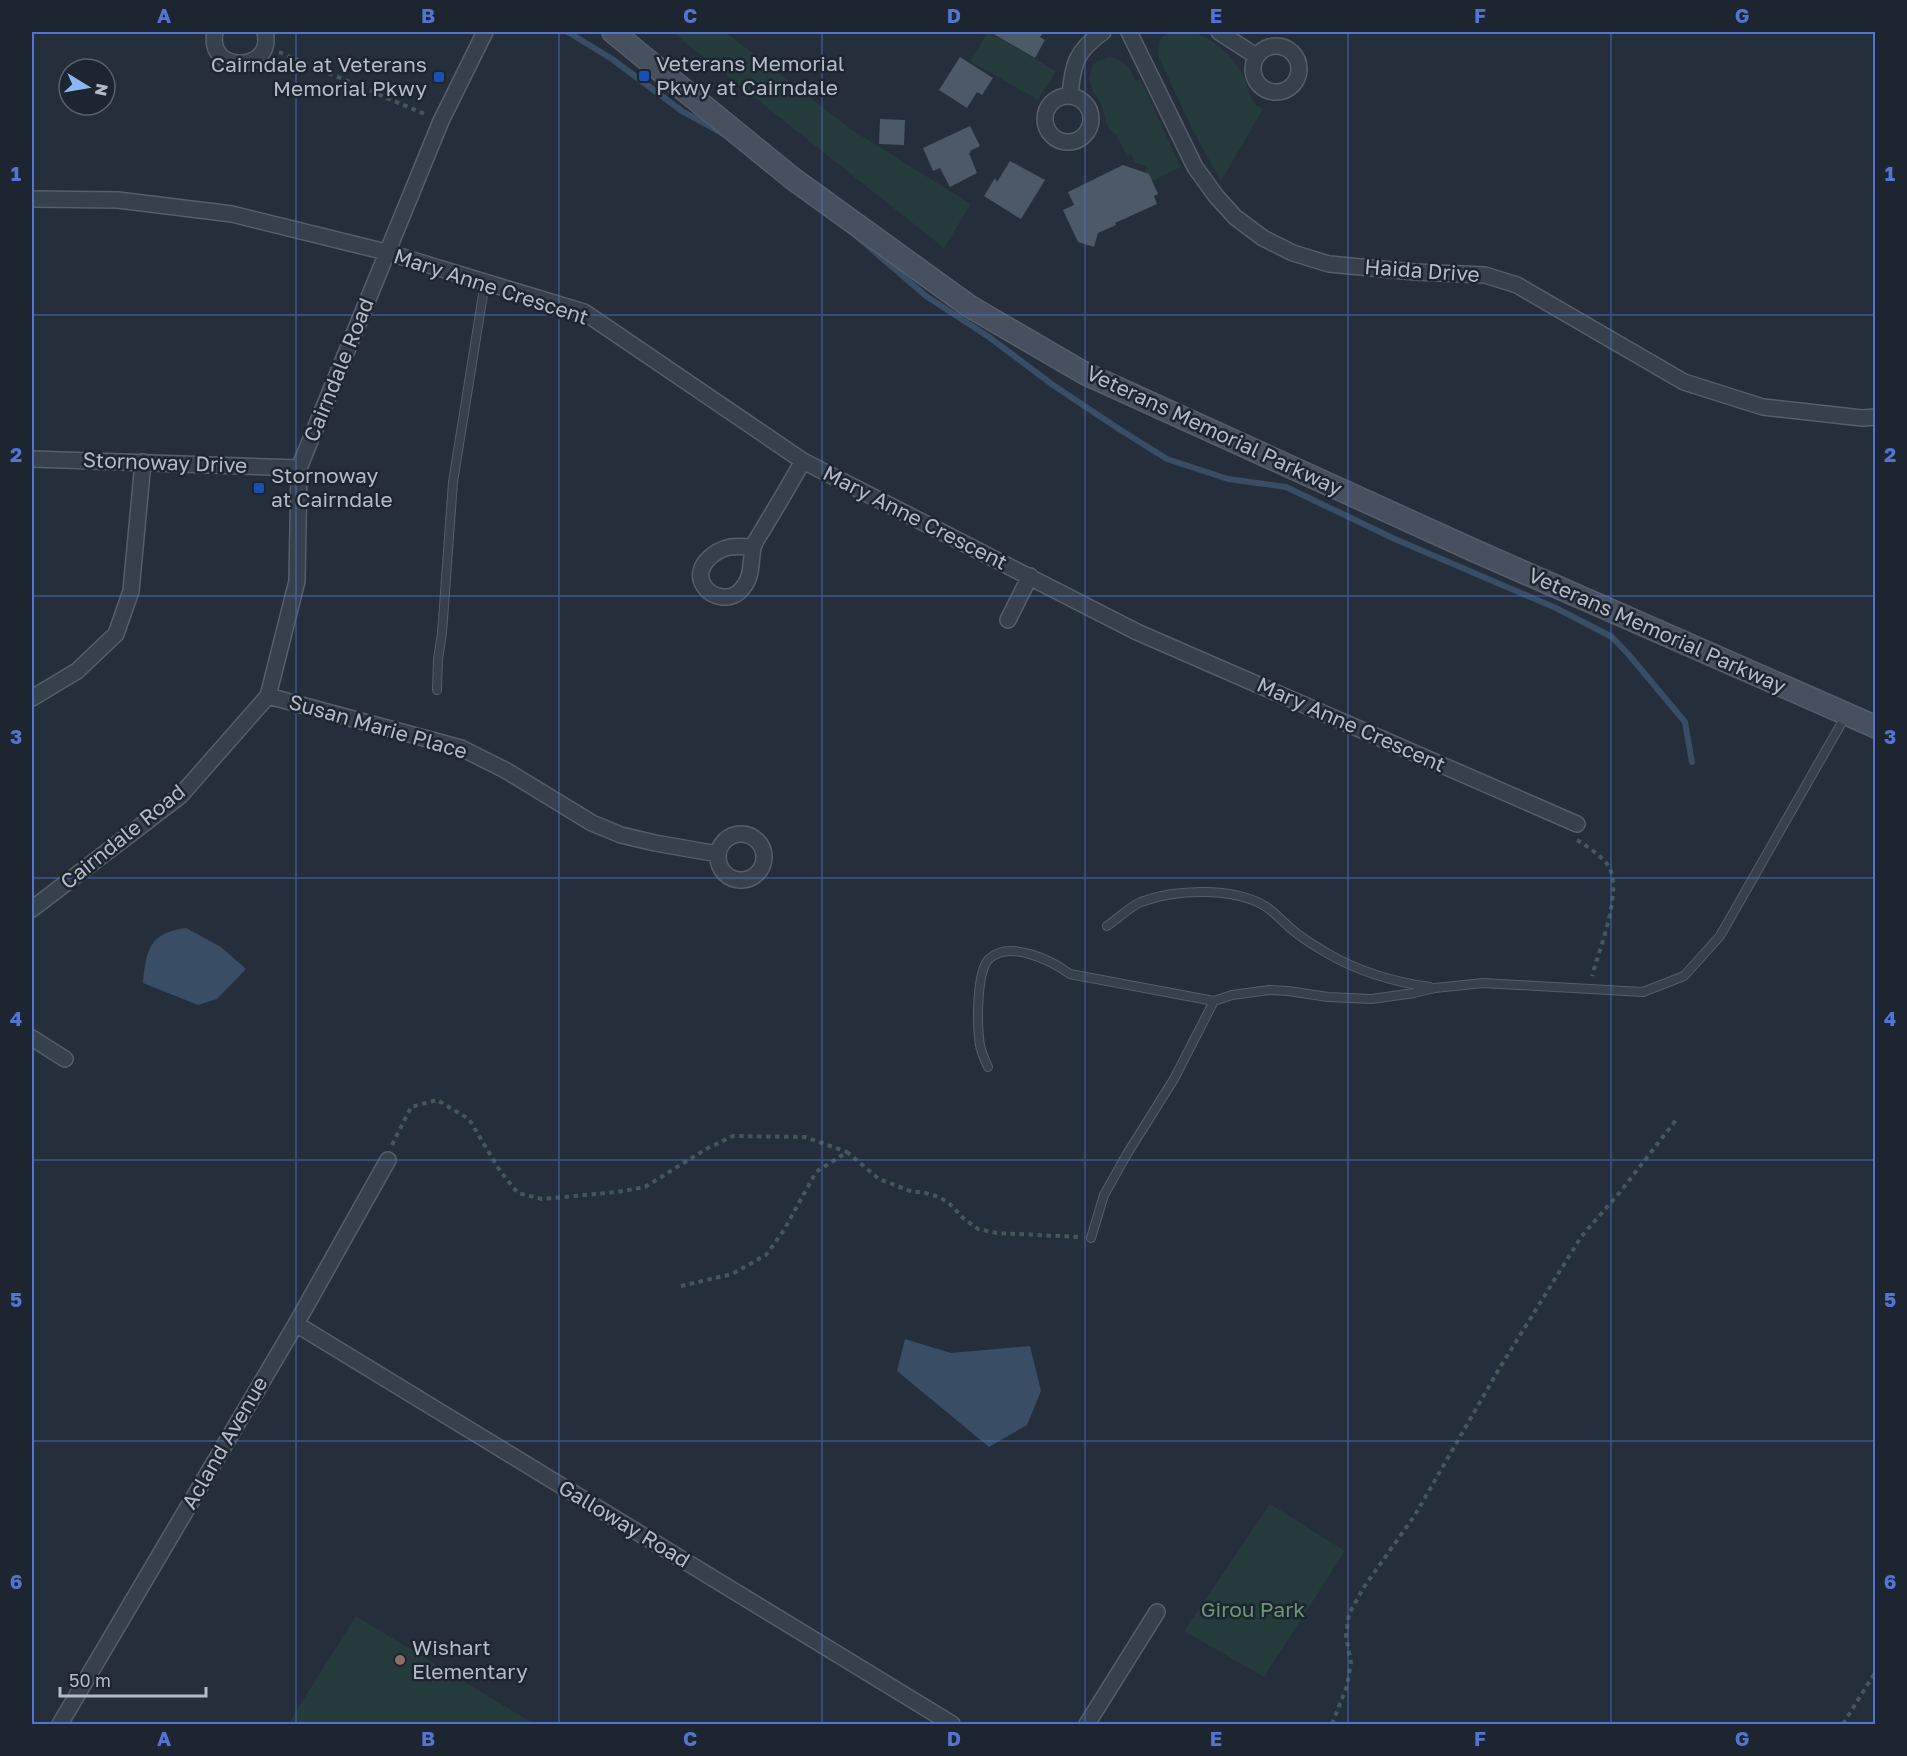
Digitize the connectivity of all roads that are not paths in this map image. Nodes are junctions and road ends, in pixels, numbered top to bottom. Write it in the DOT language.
graph roads {
  1 [pos="215,32"];
  2 [pos="485,32"];
  3 [pos="613,32"];
  4 [pos="1102,32"];
  5 [pos="1130,32"];
  6 [pos="1219,32"];
  7 [pos="265,39"];
  8 [pos="1256,56"];
  9 [pos="1070,95"];
  10 [pos="32,199"];
  11 [pos="386,252"];
  12 [pos="485,282"];
  13 [pos="1875,417"];
  14 [pos="32,459"];
  15 [pos="803,461"];
  16 [pos="143,462"];
  17 [pos="299,468"];
  18 [pos="753,547"];
  19 [pos="1030,576"];
  20 [pos="1008,620"];
  21 [pos="436,690"];
  22 [pos="268,696"];
  23 [pos="32,698"];
  24 [pos="1846,715"];
  25 [pos="1875,727"];
  26 [pos="1577,824"];
  27 [pos="718,854"];
  28 [pos="32,909"];
  29 [pos="1107,926"];
  30 [pos="1435,988"];
  31 [pos="1214,1001"];
  32 [pos="32,1038"];
  33 [pos="64,1059"];
  34 [pos="988,1067"];
  35 [pos="388,1160"];
  36 [pos="1091,1238"];
  37 [pos="296,1324"];
  38 [pos="1157,1612"];
  39 [pos="60,1725"];
  40 [pos="951,1725"];
  41 [pos="1087,1725"];
  1 -- 7 [label="street"];
  2 -- 11 [label="street, Cairndale Road"];
  3 -- 24 [label="main road, Veterans Memorial Parkway"];
  4 -- 9 [label="street"];
  5 -- 13 [label="street, Haida Drive"];
  6 -- 8 [label="street"];
  10 -- 11 [label="street, Mary Anne Crescent"];
  11 -- 12 [label="street, Mary Anne Crescent"];
  11 -- 17 [label="street, Cairndale Road"];
  12 -- 15 [label="street, Mary Anne Crescent"];
  12 -- 21 [label="lane"];
  14 -- 16 [label="street, Stornoway Drive"];
  15 -- 18 [label="street"];
  15 -- 19 [label="street, Mary Anne Crescent"];
  16 -- 17 [label="street, Stornoway Drive"];
  16 -- 23 [label="street"];
  17 -- 22 [label="street, Cairndale Road"];
  19 -- 20 [label="street, Mary Anne Crescent"];
  19 -- 26 [label="street, Mary Anne Crescent"];
  22 -- 27 [label="street, Susan Marie Place"];
  22 -- 28 [label="street, Cairndale Road"];
  24 -- 25 [label="main road, Veterans Memorial Parkway"];
  24 -- 30 [label="lane"];
  29 -- 30 [label="lane"];
  30 -- 31 [label="lane"];
  31 -- 34 [label="lane"];
  31 -- 36 [label="lane"];
  32 -- 33 [label="street"];
  35 -- 37 [label="street, Acland Avenue"];
  37 -- 39 [label="street, Acland Avenue"];
  37 -- 40 [label="street, Galloway Road"];
  38 -- 41 [label="street"];
}
